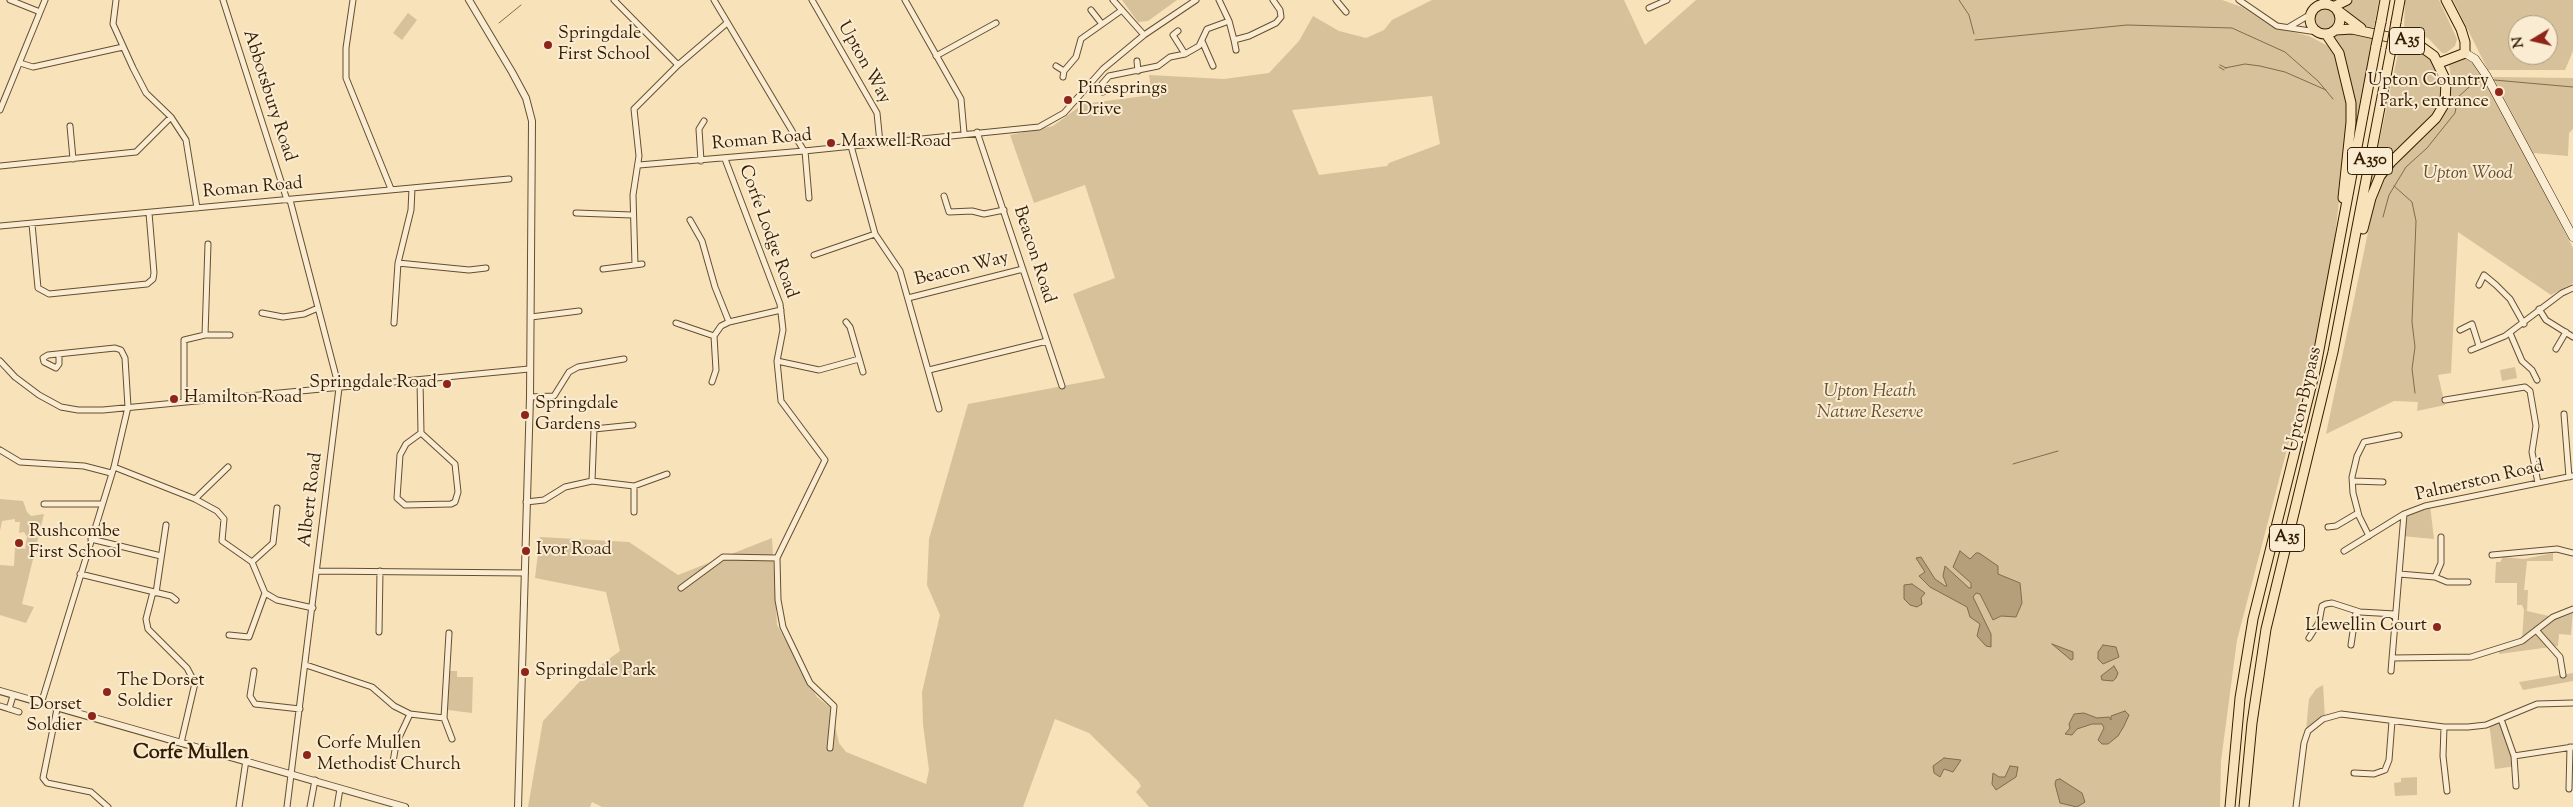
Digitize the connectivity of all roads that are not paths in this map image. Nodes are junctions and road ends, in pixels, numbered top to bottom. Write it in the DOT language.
graph roads {
  1 [pos="10,0"];
  2 [pos="45,0"];
  3 [pos="116,0"];
  4 [pos="223,0"];
  5 [pos="353,0"];
  6 [pos="469,0"];
  7 [pos="614,0"];
  8 [pos="714,0"];
  9 [pos="812,0"];
  10 [pos="905,0"];
  11 [pos="1113,0"];
  12 [pos="1196,0"];
  13 [pos="1219,0"];
  14 [pos="1273,0"];
  15 [pos="1336,0"];
  16 [pos="1667,0"];
  17 [pos="2239,0"];
  18 [pos="2312,0"];
  19 [pos="2385,0"];
  20 [pos="2400,0"];
  21 [pos="2446,0"];
  22 [pos="2336,4"];
  23 [pos="1649,8"];
  24 [pos="1091,10"];
  25 [pos="1122,10"];
  26 [pos="40,12"];
  27 [pos="1346,12"];
  28 [pos="2311,13"];
  29 [pos="1229,21"];
  30 [pos="728,23"];
  31 [pos="996,23"];
  32 [pos="1102,24"];
  33 [pos="2288,27"];
  34 [pos="2336,30"];
  35 [pos="1178,31"];
  36 [pos="2368,32"];
  37 [pos="2322,33"];
  38 [pos="1144,35"];
  39 [pos="1234,40"];
  40 [pos="1202,41"];
  41 [pos="123,47"];
  42 [pos="1236,50"];
  43 [pos="1185,54"];
  44 [pos="2465,54"];
  45 [pos="936,56"];
  46 [pos="1137,61"];
  47 [pos="20,63"];
  48 [pos="2439,63"];
  49 [pos="678,65"];
  50 [pos="1056,66"];
  51 [pos="1212,66"];
  52 [pos="1064,71"];
  53 [pos="1138,71"];
  54 [pos="1063,78"];
  55 [pos="1103,92"];
  56 [pos="0,110"];
  57 [pos="172,117"];
  58 [pos="704,121"];
  59 [pos="70,126"];
  60 [pos="977,132"];
  61 [pos="964,133"];
  62 [pos="880,143"];
  63 [pos="851,146"];
  64 [pos="805,151"];
  65 [pos="73,159"];
  66 [pos="725,159"];
  67 [pos="701,161"];
  68 [pos="639,165"];
  69 [pos="0,166"];
  70 [pos="509,179"];
  71 [pos="412,188"];
  72 [pos="392,190"];
  73 [pos="944,196"];
  74 [pos="810,198"];
  75 [pos="288,200"];
  76 [pos="197,208"];
  77 [pos="1004,210"];
  78 [pos="149,213"];
  79 [pos="576,213"];
  80 [pos="632,215"];
  81 [pos="690,220"];
  82 [pos="32,224"];
  83 [pos="0,226"];
  84 [pos="876,234"];
  85 [pos="2573,238"];
  86 [pos="208,244"];
  87 [pos="814,255"];
  88 [pos="2337,261"];
  89 [pos="398,263"];
  90 [pos="642,264"];
  91 [pos="635,265"];
  92 [pos="486,268"];
  93 [pos="603,269"];
  94 [pos="1023,269"];
  95 [pos="2350,272"];
  96 [pos="2479,285"];
  97 [pos="2573,288"];
  98 [pos="908,298"];
  99 [pos="318,308"];
  100 [pos="2539,309"];
  101 [pos="781,310"];
  102 [pos="579,311"];
  103 [pos="262,313"];
  104 [pos="531,317"];
  105 [pos="729,322"];
  106 [pos="846,322"];
  107 [pos="394,323"];
  108 [pos="676,323"];
  109 [pos="2524,324"];
  110 [pos="2460,330"];
  111 [pos="2566,332"];
  112 [pos="2510,333"];
  113 [pos="205,335"];
  114 [pos="230,335"];
  115 [pos="714,336"];
  116 [pos="2573,337"];
  117 [pos="1047,341"];
  118 [pos="2479,346"];
  119 [pos="2556,349"];
  120 [pos="2471,350"];
  121 [pos="59,354"];
  122 [pos="624,359"];
  123 [pos="859,359"];
  124 [pos="0,361"];
  125 [pos="777,361"];
  126 [pos="529,369"];
  127 [pos="929,370"];
  128 [pos="863,372"];
  129 [pos="2537,380"];
  130 [pos="420,381"];
  131 [pos="712,382"];
  132 [pos="1062,386"];
  133 [pos="339,388"];
  134 [pos="530,397"];
  135 [pos="2445,400"];
  136 [pos="184,402"];
  137 [pos="128,407"];
  138 [pos="939,409"];
  139 [pos="2564,414"];
  140 [pos="633,425"];
  141 [pos="421,433"];
  142 [pos="2399,436"];
  143 [pos="0,450"];
  144 [pos="114,467"];
  145 [pos="228,467"];
  146 [pos="111,473"];
  147 [pos="667,474"];
  148 [pos="2571,476"];
  149 [pos="592,481"];
  150 [pos="2352,481"];
  151 [pos="2383,482"];
  152 [pos="2538,482"];
  153 [pos="634,486"];
  154 [pos="195,499"];
  155 [pos="526,502"];
  156 [pos="44,504"];
  157 [pos="102,504"];
  158 [pos="277,508"];
  159 [pos="634,512"];
  160 [pos="2358,513"];
  161 [pos="2404,514"];
  162 [pos="166,525"];
  163 [pos="2328,527"];
  164 [pos="2369,536"];
  165 [pos="2441,537"];
  166 [pos="91,539"];
  167 [pos="2344,551"];
  168 [pos="2573,553"];
  169 [pos="2492,555"];
  170 [pos="161,556"];
  171 [pos="777,558"];
  172 [pos="252,562"];
  173 [pos="317,571"];
  174 [pos="380,572"];
  175 [pos="525,573"];
  176 [pos="80,574"];
  177 [pos="2399,574"];
  178 [pos="2435,576"];
  179 [pos="2468,582"];
  180 [pos="681,588"];
  181 [pos="155,592"];
  182 [pos="265,593"];
  183 [pos="176,600"];
  184 [pos="313,608"];
  185 [pos="2573,609"];
  186 [pos="2358,612"];
  187 [pos="2395,614"];
  188 [pos="2536,630"];
  189 [pos="379,632"];
  190 [pos="449,633"];
  191 [pos="229,635"];
  192 [pos="2310,638"];
  193 [pos="2351,645"];
  194 [pos="2392,658"];
  195 [pos="306,666"];
  196 [pos="254,671"];
  197 [pos="2391,671"];
  198 [pos="2563,675"];
  199 [pos="0,691"];
  200 [pos="13,696"];
  201 [pos="2573,703"];
  202 [pos="41,704"];
  203 [pos="0,706"];
  204 [pos="9,709"];
  205 [pos="58,709"];
  206 [pos="300,709"];
  207 [pos="19,712"];
  208 [pos="410,714"];
  209 [pos="444,718"];
  210 [pos="2501,719"];
  211 [pos="2392,721"];
  212 [pos="2444,727"];
  213 [pos="452,739"];
  214 [pos="181,743"];
  215 [pos="2572,747"];
  216 [pos="830,748"];
  217 [pos="2514,756"];
  218 [pos="246,760"];
  219 [pos="394,762"];
  220 [pos="292,773"];
  221 [pos="2354,773"];
  222 [pos="315,780"];
  223 [pos="2516,786"];
  224 [pos="340,789"];
  225 [pos="2569,789"];
  226 [pos="2447,791"];
  227 [pos="387,805"];
  228 [pos="108,807"];
  229 [pos="239,807"];
  230 [pos="287,807"];
  231 [pos="310,807"];
  232 [pos="337,807"];
  233 [pos="405,807"];
  234 [pos="518,807"];
  235 [pos="2229,807"];
  236 [pos="2244,807"];
  237 [pos="2296,807"];
  1 -- 26 [label="street"];
  2 -- 26 [label="street"];
  3 -- 41 [label="street"];
  4 -- 75 [label="street, Abbotsbury Road"];
  5 -- 72 [label="street"];
  6 -- 104 [label="street"];
  7 -- 49 [label="street"];
  8 -- 30 [label="street"];
  9 -- 62 [label="street, Upton Way"];
  10 -- 45 [label="street"];
  11 -- 25 [label="street"];
  12 -- 38 [label="street"];
  13 -- 29 [label="street"];
  14 -- 39 [label="street"];
  15 -- 27 [label="street"];
  16 -- 23 [label="street"];
  17 -- 33 [label="street"];
  18 -- 28 [label="highway"];
  19 -- 88 [label="highway, Upton Bypass / A350, bridge"];
  20 -- 95 [label="highway, Upton Bypass / A350, bridge"];
  21 -- 44 [label="highway"];
  22 -- 28 [label="highway"];
  22 -- 34 [label="highway"];
  22 -- 36 [label="highway, A35"];
  24 -- 32 [label="street"];
  25 -- 32 [label="street"];
  25 -- 38 [label="street"];
  26 -- 47 [label="street"];
  28 -- 33 [label="street"];
  28 -- 37 [label="highway"];
  29 -- 39 [label="street"];
  29 -- 40 [label="street"];
  30 -- 49 [label="street"];
  30 -- 64 [label="street"];
  31 -- 45 [label="street"];
  32 -- 52 [label="street"];
  33 -- 37 [label="street"];
  34 -- 36 [label="highway, A35"];
  34 -- 37 [label="highway"];
  35 -- 43 [label="street"];
  36 -- 48 [label="highway, A35"];
  37 -- 88 [label="highway, A35"];
  38 -- 60 [label="street"];
  39 -- 42 [label="street"];
  40 -- 43 [label="street"];
  40 -- 51 [label="street"];
  41 -- 47 [label="street"];
  41 -- 57 [label="street"];
  43 -- 53 [label="street"];
  44 -- 48 [label="highway"];
  44 -- 85 [label="main road"];
  45 -- 61 [label="street"];
  46 -- 53 [label="street"];
  47 -- 56 [label="street"];
  48 -- 95 [label="highway, A35"];
  49 -- 68 [label="street"];
  50 -- 52 [label="street"];
  52 -- 54 [label="street"];
  53 -- 55 [label="street"];
  57 -- 65 [label="street"];
  57 -- 76 [label="street"];
  58 -- 67 [label="street"];
  59 -- 65 [label="street"];
  60 -- 61 [label="street, Roman Road"];
  60 -- 77 [label="street, Beacon Road"];
  61 -- 62 [label="street, Roman Road"];
  62 -- 63 [label="street, Roman Road"];
  63 -- 64 [label="street, Roman Road"];
  63 -- 84 [label="street"];
  64 -- 66 [label="street, Roman Road"];
  64 -- 74 [label="street"];
  65 -- 69 [label="street"];
  66 -- 67 [label="street, Roman Road"];
  66 -- 101 [label="street, Corfe Lodge Road"];
  67 -- 68 [label="street, Roman Road"];
  68 -- 80 [label="street"];
  70 -- 71 [label="street, Roman Road"];
  71 -- 72 [label="street, Roman Road"];
  71 -- 89 [label="street"];
  72 -- 75 [label="street, Roman Road"];
  73 -- 77 [label="street"];
  75 -- 76 [label="street, Roman Road"];
  75 -- 99 [label="street, Albert Road"];
  76 -- 78 [label="street, Roman Road"];
  77 -- 94 [label="street, Beacon Road"];
  78 -- 82 [label="street, Roman Road"];
  78 -- 82 [label="street"];
  79 -- 80 [label="street"];
  80 -- 91 [label="street"];
  81 -- 105 [label="street"];
  82 -- 83 [label="street, Roman Road"];
  84 -- 87 [label="street"];
  84 -- 98 [label="street"];
  86 -- 113 [label="street"];
  88 -- 235 [label="highway, Upton Bypass / A35"];
  89 -- 92 [label="street"];
  89 -- 107 [label="street"];
  90 -- 91 [label="street"];
  91 -- 93 [label="street"];
  94 -- 98 [label="street, Beacon Way"];
  94 -- 117 [label="street, Beacon Road"];
  95 -- 236 [label="highway, Upton Bypass / A35"];
  96 -- 109 [label="street"];
  97 -- 100 [label="street"];
  98 -- 127 [label="street"];
  99 -- 103 [label="street"];
  99 -- 133 [label="street, Albert Road"];
  100 -- 109 [label="street"];
  100 -- 111 [label="street"];
  101 -- 105 [label="street"];
  101 -- 125 [label="street, Corfe Lodge Road"];
  102 -- 104 [label="street"];
  104 -- 126 [label="street"];
  105 -- 115 [label="street"];
  106 -- 123 [label="street"];
  108 -- 115 [label="street"];
  109 -- 112 [label="street"];
  110 -- 118 [label="street"];
  111 -- 116 [label="street"];
  111 -- 119 [label="street"];
  112 -- 118 [label="street"];
  112 -- 129 [label="street"];
  113 -- 114 [label="street"];
  113 -- 136 [label="street"];
  115 -- 131 [label="street"];
  117 -- 127 [label="street"];
  117 -- 132 [label="street, Beacon Road"];
  118 -- 120 [label="street"];
  121 -- 137 [label="street"];
  122 -- 134 [label="street"];
  123 -- 125 [label="street"];
  123 -- 128 [label="street"];
  124 -- 137 [label="street"];
  125 -- 171 [label="street, Corfe Lodge Road"];
  126 -- 130 [label="street"];
  126 -- 134 [label="street"];
  127 -- 138 [label="street"];
  130 -- 133 [label="street"];
  130 -- 141 [label="street"];
  133 -- 136 [label="street"];
  133 -- 173 [label="street, Albert Road"];
  134 -- 155 [label="street"];
  135 -- 152 [label="street"];
  136 -- 137 [label="street"];
  137 -- 144 [label="street"];
  139 -- 148 [label="street"];
  140 -- 149 [label="street"];
  141 -- 141 [label="street"];
  142 -- 150 [label="street"];
  143 -- 146 [label="street"];
  144 -- 146 [label="street"];
  144 -- 154 [label="street"];
  145 -- 154 [label="street"];
  146 -- 157 [label="street"];
  147 -- 153 [label="street"];
  148 -- 152 [label="street, Palmerston Road"];
  149 -- 153 [label="street"];
  149 -- 155 [label="street"];
  150 -- 151 [label="street"];
  150 -- 160 [label="street"];
  152 -- 161 [label="street, Palmerston Road"];
  153 -- 159 [label="street"];
  154 -- 172 [label="street"];
  155 -- 175 [label="street"];
  156 -- 157 [label="street"];
  157 -- 166 [label="street"];
  158 -- 172 [label="street"];
  160 -- 163 [label="street"];
  160 -- 164 [label="street"];
  161 -- 164 [label="street, Palmerston Road"];
  161 -- 177 [label="street"];
  162 -- 170 [label="street"];
  164 -- 167 [label="street, Palmerston Road"];
  165 -- 178 [label="street"];
  166 -- 170 [label="street"];
  166 -- 176 [label="street"];
  168 -- 169 [label="street"];
  170 -- 181 [label="street"];
  171 -- 180 [label="street"];
  171 -- 216 [label="street, Corfe Lodge Road"];
  172 -- 182 [label="street"];
  173 -- 174 [label="street"];
  173 -- 184 [label="street, Albert Road"];
  174 -- 175 [label="street"];
  174 -- 189 [label="street"];
  175 -- 234 [label="street"];
  176 -- 181 [label="street"];
  176 -- 202 [label="street"];
  177 -- 178 [label="street"];
  177 -- 187 [label="street"];
  178 -- 179 [label="street"];
  181 -- 183 [label="street"];
  181 -- 214 [label="street"];
  182 -- 184 [label="street"];
  182 -- 191 [label="street"];
  184 -- 195 [label="street, Albert Road"];
  185 -- 188 [label="street"];
  186 -- 187 [label="street"];
  186 -- 192 [label="street"];
  186 -- 193 [label="street"];
  187 -- 194 [label="street"];
  188 -- 194 [label="street"];
  188 -- 198 [label="street"];
  190 -- 209 [label="street"];
  194 -- 197 [label="street"];
  195 -- 206 [label="street, Albert Road"];
  195 -- 208 [label="street"];
  196 -- 206 [label="street"];
  199 -- 200 [label="street"];
  200 -- 202 [label="street"];
  200 -- 204 [label="street"];
  201 -- 210 [label="street"];
  202 -- 205 [label="street"];
  203 -- 204 [label="street"];
  204 -- 207 [label="street"];
  205 -- 214 [label="street"];
  205 -- 228 [label="street"];
  206 -- 220 [label="street, Albert Road"];
  208 -- 209 [label="street"];
  208 -- 219 [label="street"];
  209 -- 213 [label="street"];
  210 -- 212 [label="street"];
  210 -- 217 [label="street"];
  211 -- 212 [label="street"];
  211 -- 221 [label="street"];
  211 -- 237 [label="street"];
  212 -- 226 [label="street"];
  214 -- 218 [label="street"];
  215 -- 217 [label="street"];
  215 -- 225 [label="street"];
  217 -- 223 [label="street"];
  218 -- 220 [label="street"];
  218 -- 229 [label="street"];
  220 -- 222 [label="street"];
  220 -- 230 [label="street, Albert Road"];
  222 -- 224 [label="street"];
  222 -- 231 [label="street"];
  224 -- 227 [label="street"];
  224 -- 232 [label="street"];
  227 -- 233 [label="street"];
}
